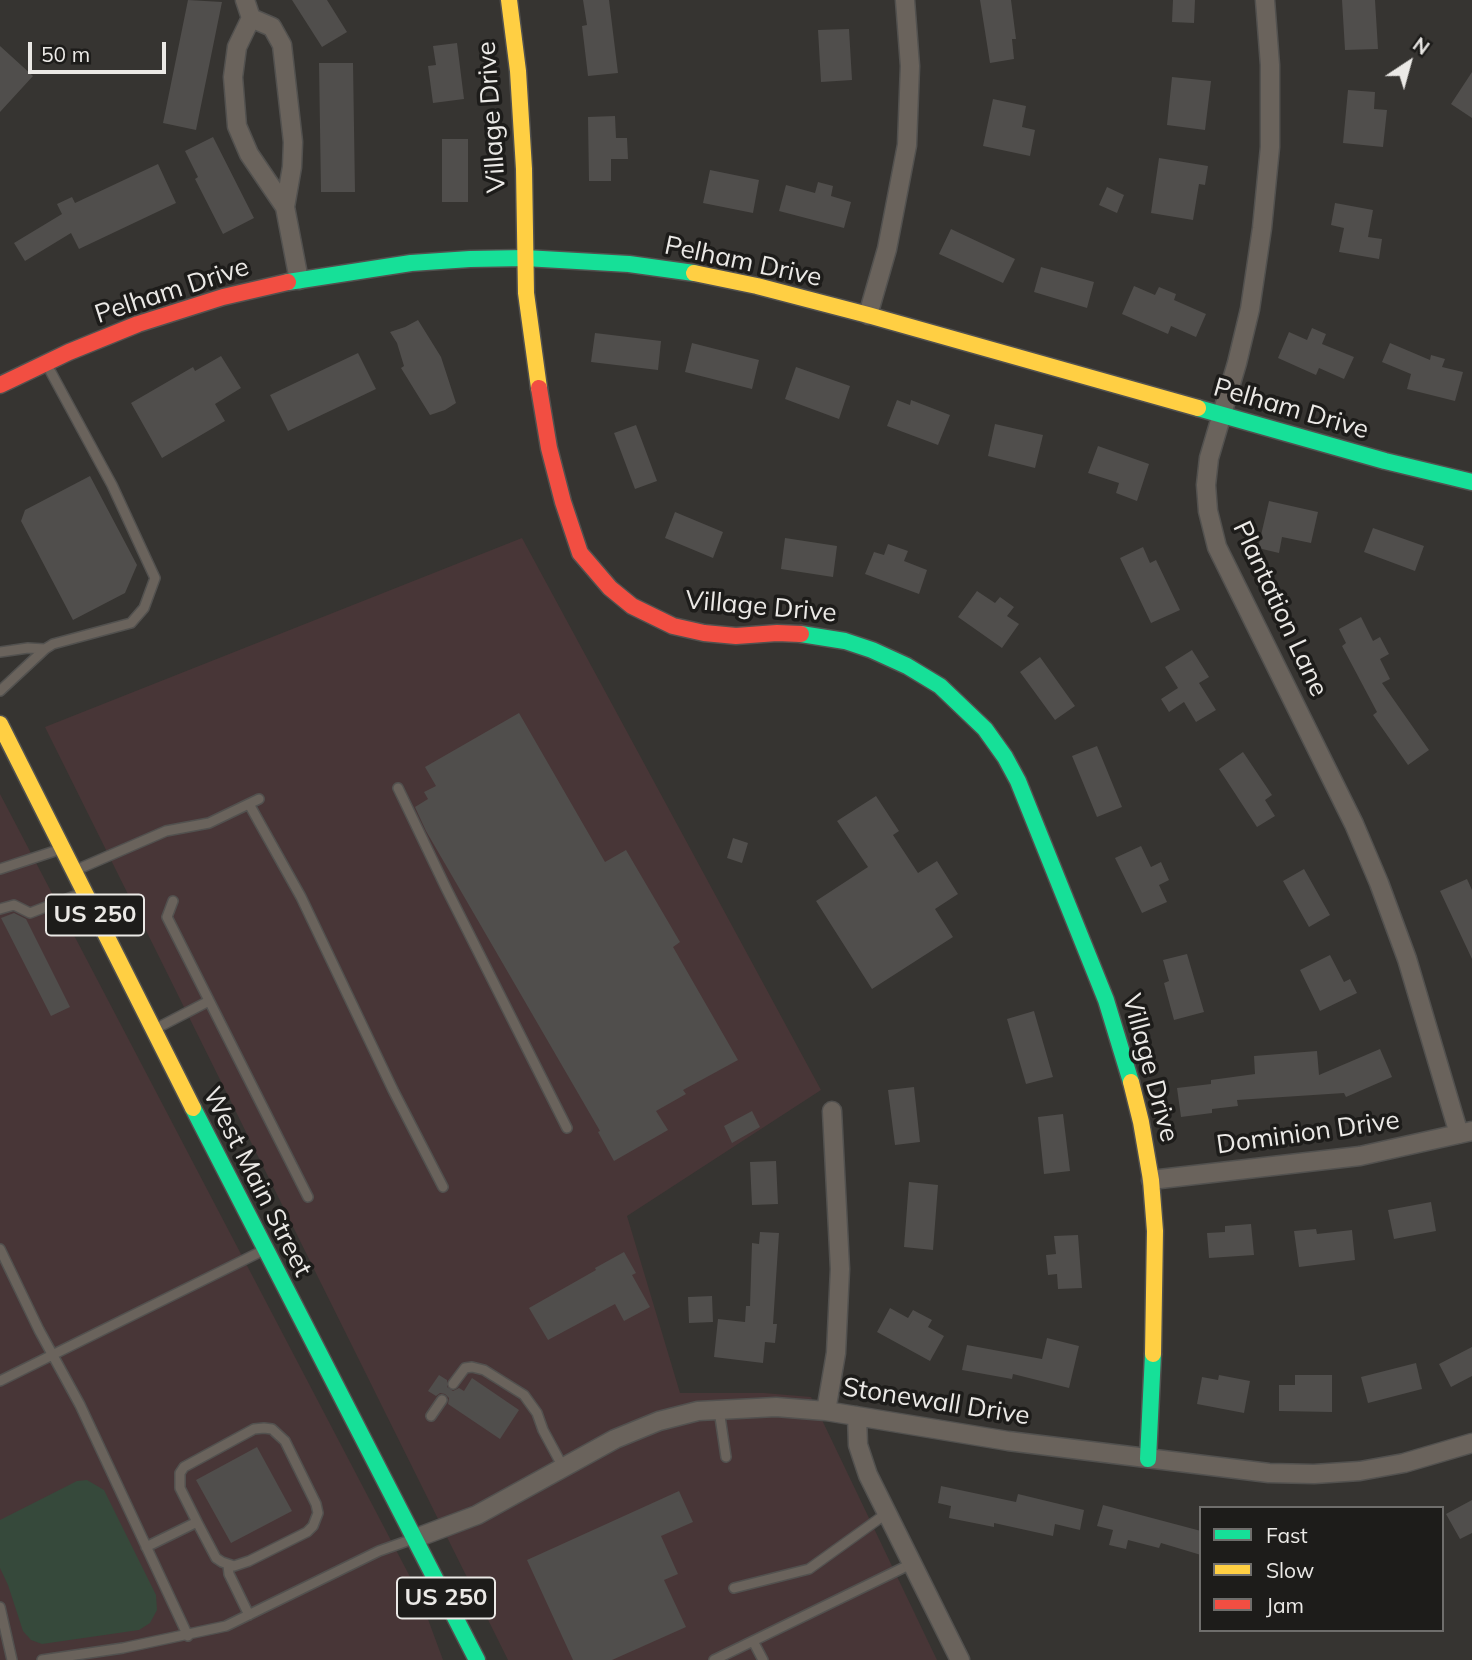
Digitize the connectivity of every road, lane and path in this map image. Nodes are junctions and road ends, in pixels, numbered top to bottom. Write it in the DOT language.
graph roads {
  1 [pos="245,0"];
  2 [pos="509,0"];
  3 [pos="905,0"];
  4 [pos="1265,0"];
  5 [pos="251,18"];
  6 [pos="285,207"];
  7 [pos="525,258"];
  8 [pos="299,280"];
  9 [pos="868,314"];
  10 [pos="46,363"];
  11 [pos="0,385"];
  12 [pos="1222,415"];
  13 [pos="1472,482"];
  14 [pos="45,649"];
  15 [pos="0,652"];
  16 [pos="0,691"];
  17 [pos="0,724"];
  18 [pos="398,788"];
  19 [pos="259,799"];
  20 [pos="249,804"];
  21 [pos="62,848"];
  22 [pos="0,869"];
  23 [pos="73,871"];
  24 [pos="84,892"];
  25 [pos="173,901"];
  26 [pos="0,909"];
  27 [pos="209,1001"];
  28 [pos="153,1031"];
  29 [pos="832,1111"];
  30 [pos="567,1128"];
  31 [pos="1466,1133"];
  32 [pos="1150,1180"];
  33 [pos="443,1187"];
  34 [pos="308,1197"];
  35 [pos="0,1249"];
  36 [pos="264,1250"];
  37 [pos="52,1355"];
  38 [pos="0,1381"];
  39 [pos="453,1384"];
  40 [pos="442,1400"];
  41 [pos="719,1409"];
  42 [pos="826,1411"];
  43 [pos="431,1416"];
  44 [pos="857,1416"];
  45 [pos="1472,1443"];
  46 [pos="726,1457"];
  47 [pos="1148,1459"];
  48 [pos="563,1468"];
  49 [pos="887,1513"];
  50 [pos="197,1522"];
  51 [pos="416,1538"];
  52 [pos="146,1547"];
  53 [pos="913,1563"];
  54 [pos="228,1565"];
  55 [pos="734,1588"];
  56 [pos="0,1607"];
  57 [pos="249,1615"];
  58 [pos="188,1636"];
  59 [pos="753,1641"];
  60 [pos="12,1660"];
  61 [pos="42,1660"];
  62 [pos="477,1660"];
  63 [pos="714,1660"];
  64 [pos="763,1660"];
  65 [pos="960,1660"];
  1 -- 5 [label="street"];
  2 -- 7 [label="street, Village Drive"];
  3 -- 9 [label="street"];
  4 -- 12 [label="street, Plantation Lane"];
  5 -- 6 [label="street"];
  5 -- 6 [label="street"];
  6 -- 8 [label="street"];
  7 -- 8 [label="street, Pelham Drive"];
  7 -- 9 [label="street, Pelham Drive"];
  7 -- 32 [label="street, Village Drive"];
  8 -- 10 [label="street, Pelham Drive"];
  9 -- 12 [label="street, Pelham Drive"];
  10 -- 11 [label="street, Pelham Drive"];
  10 -- 14 [label="lane"];
  12 -- 13 [label="street, Pelham Drive"];
  12 -- 31 [label="street, Plantation Lane"];
  14 -- 15 [label="lane"];
  14 -- 16 [label="lane"];
  17 -- 21 [label="street, West Main Street / US 250"];
  18 -- 30 [label="lane"];
  19 -- 20 [label="lane"];
  20 -- 23 [label="lane"];
  20 -- 33 [label="lane"];
  21 -- 22 [label="lane"];
  21 -- 23 [label="street, West Main Street / US 250"];
  23 -- 24 [label="street, West Main Street / US 250"];
  24 -- 26 [label="lane"];
  24 -- 28 [label="street, West Main Street / US 250"];
  25 -- 27 [label="lane"];
  27 -- 28 [label="lane"];
  27 -- 34 [label="lane"];
  28 -- 36 [label="street, West Main Street / US 250"];
  29 -- 42 [label="street"];
  31 -- 32 [label="street, Dominion Drive"];
  32 -- 47 [label="street, Village Drive"];
  35 -- 37 [label="lane"];
  36 -- 37 [label="lane"];
  36 -- 51 [label="street, West Main Street / US 250"];
  37 -- 38 [label="lane"];
  37 -- 52 [label="lane"];
  39 -- 48 [label="lane"];
  40 -- 43 [label="lane"];
  41 -- 42 [label="street, Stonewall Drive"];
  41 -- 46 [label="lane"];
  41 -- 48 [label="street, Stonewall Drive"];
  42 -- 44 [label="street, Stonewall Drive"];
  44 -- 47 [label="street, Stonewall Drive"];
  44 -- 49 [label="street"];
  45 -- 47 [label="street, Stonewall Drive"];
  48 -- 51 [label="street, Stonewall Drive"];
  49 -- 53 [label="street"];
  49 -- 55 [label="lane"];
  50 -- 52 [label="lane"];
  50 -- 54 [label="lane"];
  50 -- 54 [label="lane"];
  51 -- 57 [label="lane"];
  51 -- 62 [label="street, West Main Street / US 250"];
  52 -- 58 [label="lane"];
  53 -- 59 [label="lane"];
  53 -- 65 [label="street"];
  54 -- 57 [label="lane"];
  56 -- 60 [label="lane"];
  57 -- 58 [label="lane"];
  58 -- 61 [label="lane"];
  59 -- 63 [label="lane"];
  59 -- 64 [label="lane"];
}
